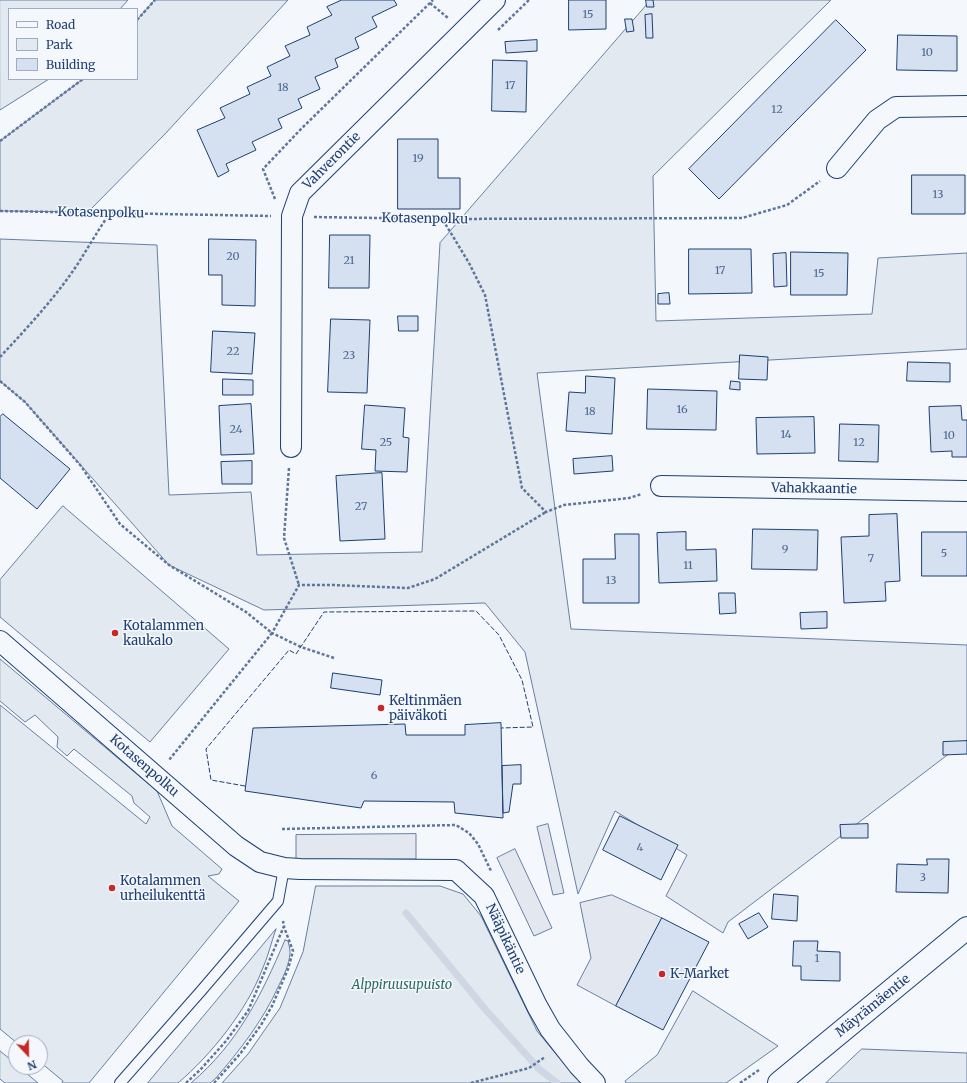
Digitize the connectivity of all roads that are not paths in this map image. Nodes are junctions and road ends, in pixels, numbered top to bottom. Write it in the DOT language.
graph roads {
  1 [pos="495,0"];
  2 [pos="967,106"];
  3 [pos="837,168"];
  4 [pos="291,447"];
  5 [pos="661,486"];
  6 [pos="967,491"];
  7 [pos="0,641"];
  8 [pos="292,869"];
  9 [pos="967,928"];
  10 [pos="120,1083"];
  11 [pos="595,1083"];
  12 [pos="779,1083"];
  1 -- 4 [label="street, Vahverontie"];
  2 -- 3 [label="street"];
  5 -- 6 [label="street, Vahakkaantie"];
  7 -- 8 [label="street, Kotasenpolku"];
  8 -- 10 [label="lane"];
  8 -- 11 [label="street, Nääpikäntie"];
  9 -- 12 [label="street, Mäyrämäentie"];
}
